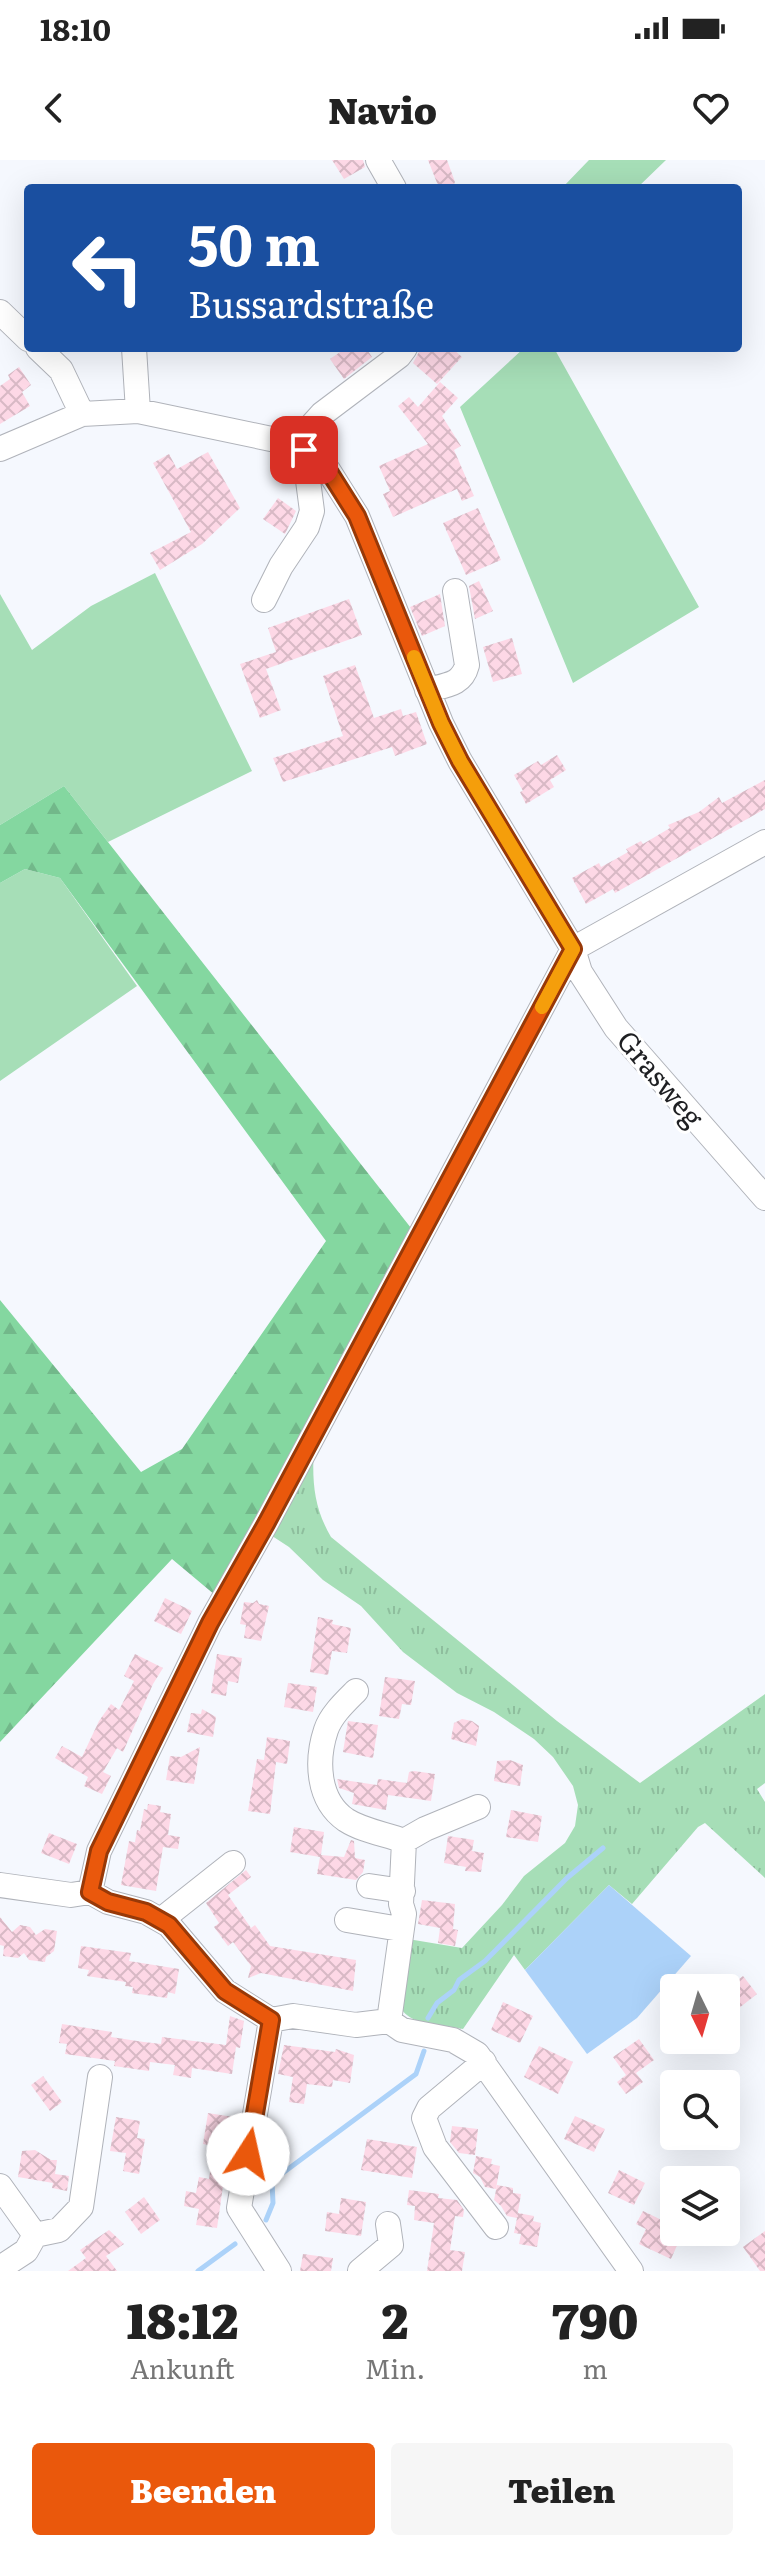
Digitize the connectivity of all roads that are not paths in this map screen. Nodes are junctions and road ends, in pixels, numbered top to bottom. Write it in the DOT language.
graph roads {
  1 [pos="378,160"];
  2 [pos="392,184"];
  3 [pos="0,312"];
  4 [pos="24,335"];
  5 [pos="42,352"];
  6 [pos="134,352"];
  7 [pos="402,352"];
  8 [pos="138,411"];
  9 [pos="82,414"];
  10 [pos="300,447"];
  11 [pos="0,449"];
  12 [pos="455,591"];
  13 [pos="264,600"];
  14 [pos="427,690"];
  15 [pos="765,842"];
  16 [pos="573,949"];
  17 [pos="765,1198"];
  18 [pos="356,1691"];
  19 [pos="478,1807"];
  20 [pos="404,1841"];
  21 [pos="233,1863"];
  22 [pos="0,1885"];
  23 [pos="369,1886"];
  24 [pos="403,1891"];
  25 [pos="90,1892"];
  26 [pos="161,1920"];
  27 [pos="347,1920"];
  28 [pos="400,1929"];
  29 [pos="271,2020"];
  30 [pos="389,2021"];
  31 [pos="484,2062"];
  32 [pos="100,2077"];
  33 [pos="0,2186"];
  34 [pos="388,2224"];
  35 [pos="496,2227"];
  36 [pos="35,2235"];
  37 [pos="10,2267"];
  38 [pos="279,2271"];
  39 [pos="360,2271"];
  40 [pos="631,2271"];
  1 -- 2 [label="street"];
  3 -- 4 [label="street"];
  5 -- 9 [label="street"];
  6 -- 8 [label="street"];
  7 -- 10 [label="street"];
  8 -- 9 [label="street"];
  8 -- 10 [label="street"];
  9 -- 11 [label="street"];
  10 -- 13 [label="street"];
  10 -- 14 [label="street, Grasweg"];
  12 -- 14 [label="street"];
  14 -- 16 [label="street, Grasweg"];
  15 -- 16 [label="street"];
  16 -- 17 [label="street, Grasweg"];
  16 -- 25 [label="street"];
  18 -- 20 [label="street"];
  19 -- 20 [label="street"];
  20 -- 24 [label="street"];
  21 -- 26 [label="street"];
  22 -- 25 [label="street"];
  23 -- 24 [label="street"];
  24 -- 28 [label="street"];
  25 -- 26 [label="street"];
  26 -- 29 [label="street"];
  27 -- 28 [label="street"];
  28 -- 30 [label="street"];
  29 -- 30 [label="street"];
  29 -- 38 [label="street"];
  30 -- 31 [label="street"];
  31 -- 35 [label="street"];
  31 -- 40 [label="street"];
  32 -- 36 [label="street"];
  33 -- 36 [label="street"];
  34 -- 39 [label="street"];
  36 -- 37 [label="street"];
}
